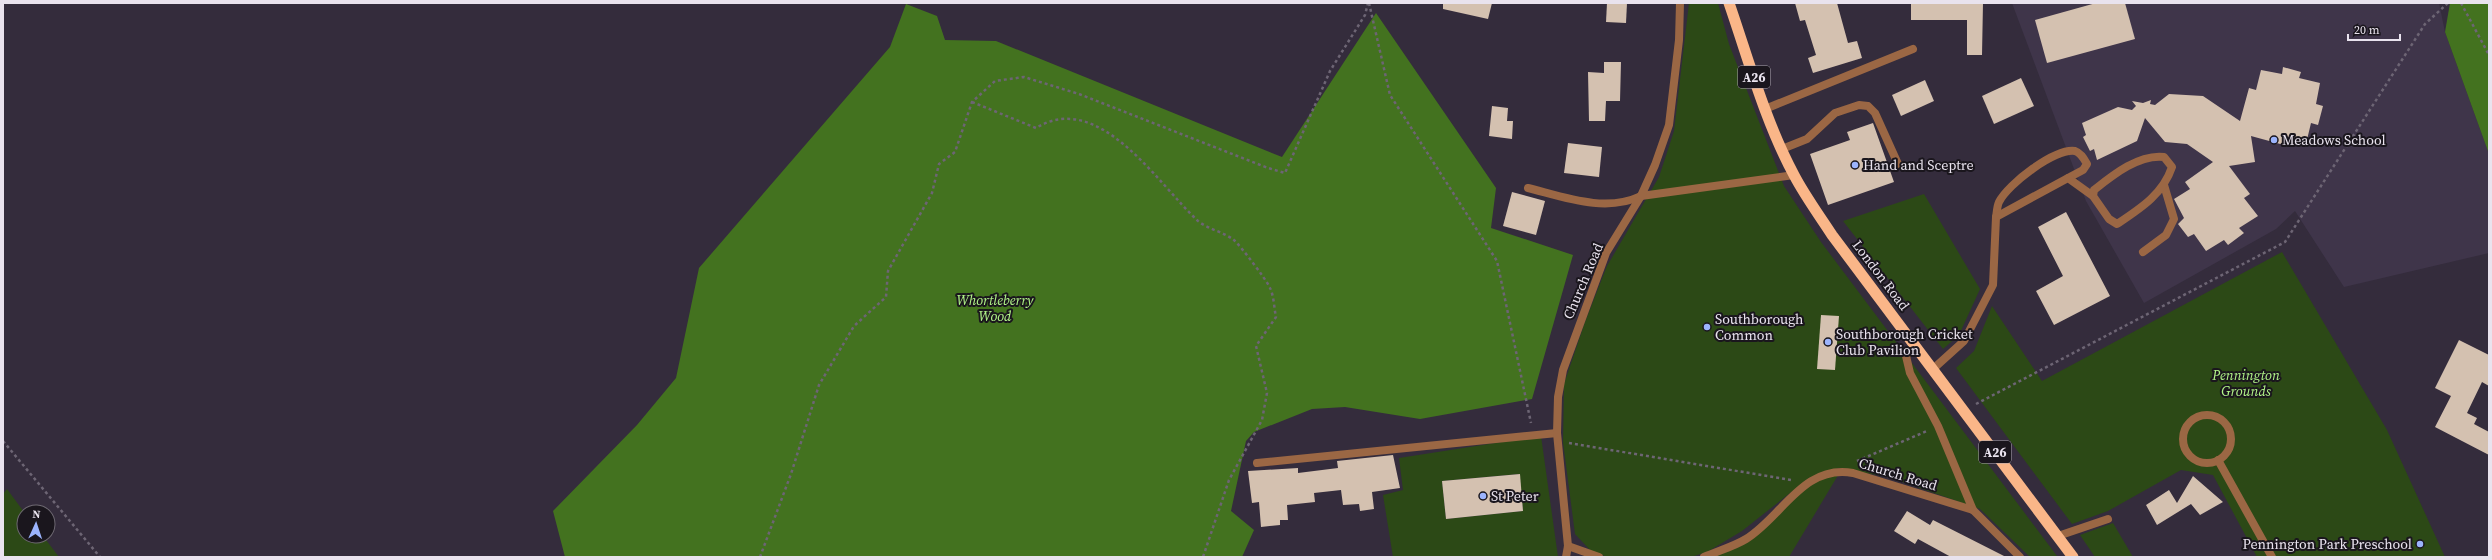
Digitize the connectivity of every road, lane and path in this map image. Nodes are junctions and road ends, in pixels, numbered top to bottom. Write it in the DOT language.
graph roads {
  1 [pos="1369,3"];
  2 [pos="1680,3"];
  3 [pos="1729,3"];
  4 [pos="2448,3"];
  5 [pos="2461,3"];
  6 [pos="1914,49"];
  7 [pos="2489,56"];
  8 [pos="972,102"];
  9 [pos="1765,109"];
  10 [pos="1782,149"];
  11 [pos="1898,164"];
  12 [pos="1794,175"];
  13 [pos="2068,178"];
  14 [pos="2164,185"];
  15 [pos="1528,188"];
  16 [pos="1641,196"];
  17 [pos="2093,196"];
  18 [pos="1996,217"];
  19 [pos="2143,252"];
  20 [pos="1916,347"];
  21 [pos="1933,369"];
  22 [pos="1964,411"];
  23 [pos="1938,426"];
  24 [pos="1534,436"];
  25 [pos="1557,437"];
  26 [pos="3,441"];
  27 [pos="2218,460"];
  28 [pos="1257,463"];
  29 [pos="1853,463"];
  30 [pos="1808,482"];
  31 [pos="1973,510"];
  32 [pos="2108,519"];
  33 [pos="2058,536"];
  34 [pos="1568,546"];
  35 [pos="100,557"];
  36 [pos="760,557"];
  37 [pos="1203,557"];
  38 [pos="1566,557"];
  39 [pos="1599,557"];
  40 [pos="1704,557"];
  41 [pos="2020,557"];
  42 [pos="2072,557"];
  43 [pos="2272,557"];
  1 -- 8 [label="path"];
  1 -- 24 [label="path"];
  2 -- 16 [label="street, Church Road"];
  3 -- 9 [label="highway, London Road / A26"];
  4 -- 22 [label="path"];
  5 -- 7 [label="path"];
  6 -- 9 [label="street"];
  8 -- 36 [label="path"];
  8 -- 37 [label="path"];
  9 -- 10 [label="highway, London Road / A26"];
  10 -- 11 [label="street"];
  10 -- 12 [label="highway, London Road / A26"];
  12 -- 16 [label="street"];
  12 -- 20 [label="highway, London Road / A26"];
  13 -- 17 [label="street"];
  13 -- 18 [label="street"];
  13 -- 18 [label="street"];
  14 -- 17 [label="street"];
  14 -- 17 [label="street"];
  14 -- 19 [label="street"];
  15 -- 16 [label="street"];
  16 -- 25 [label="street, Church Road"];
  18 -- 21 [label="street"];
  20 -- 21 [label="highway, London Road / A26"];
  20 -- 23 [label="street"];
  21 -- 22 [label="highway, London Road / A26"];
  22 -- 33 [label="highway, London Road / A26"];
  23 -- 29 [label="path"];
  23 -- 31 [label="street"];
  24 -- 25 [label="street"];
  24 -- 28 [label="street"];
  25 -- 30 [label="path"];
  25 -- 34 [label="street, Church Road"];
  26 -- 35 [label="path"];
  27 -- 27 [label="street"];
  27 -- 43 [label="street"];
  30 -- 31 [label="street, Church Road"];
  30 -- 40 [label="street, Church Road"];
  31 -- 41 [label="street, Church Road"];
  32 -- 33 [label="street"];
  33 -- 42 [label="highway, London Road / A26"];
  34 -- 38 [label="street, Church Road"];
  34 -- 39 [label="street"];
}
